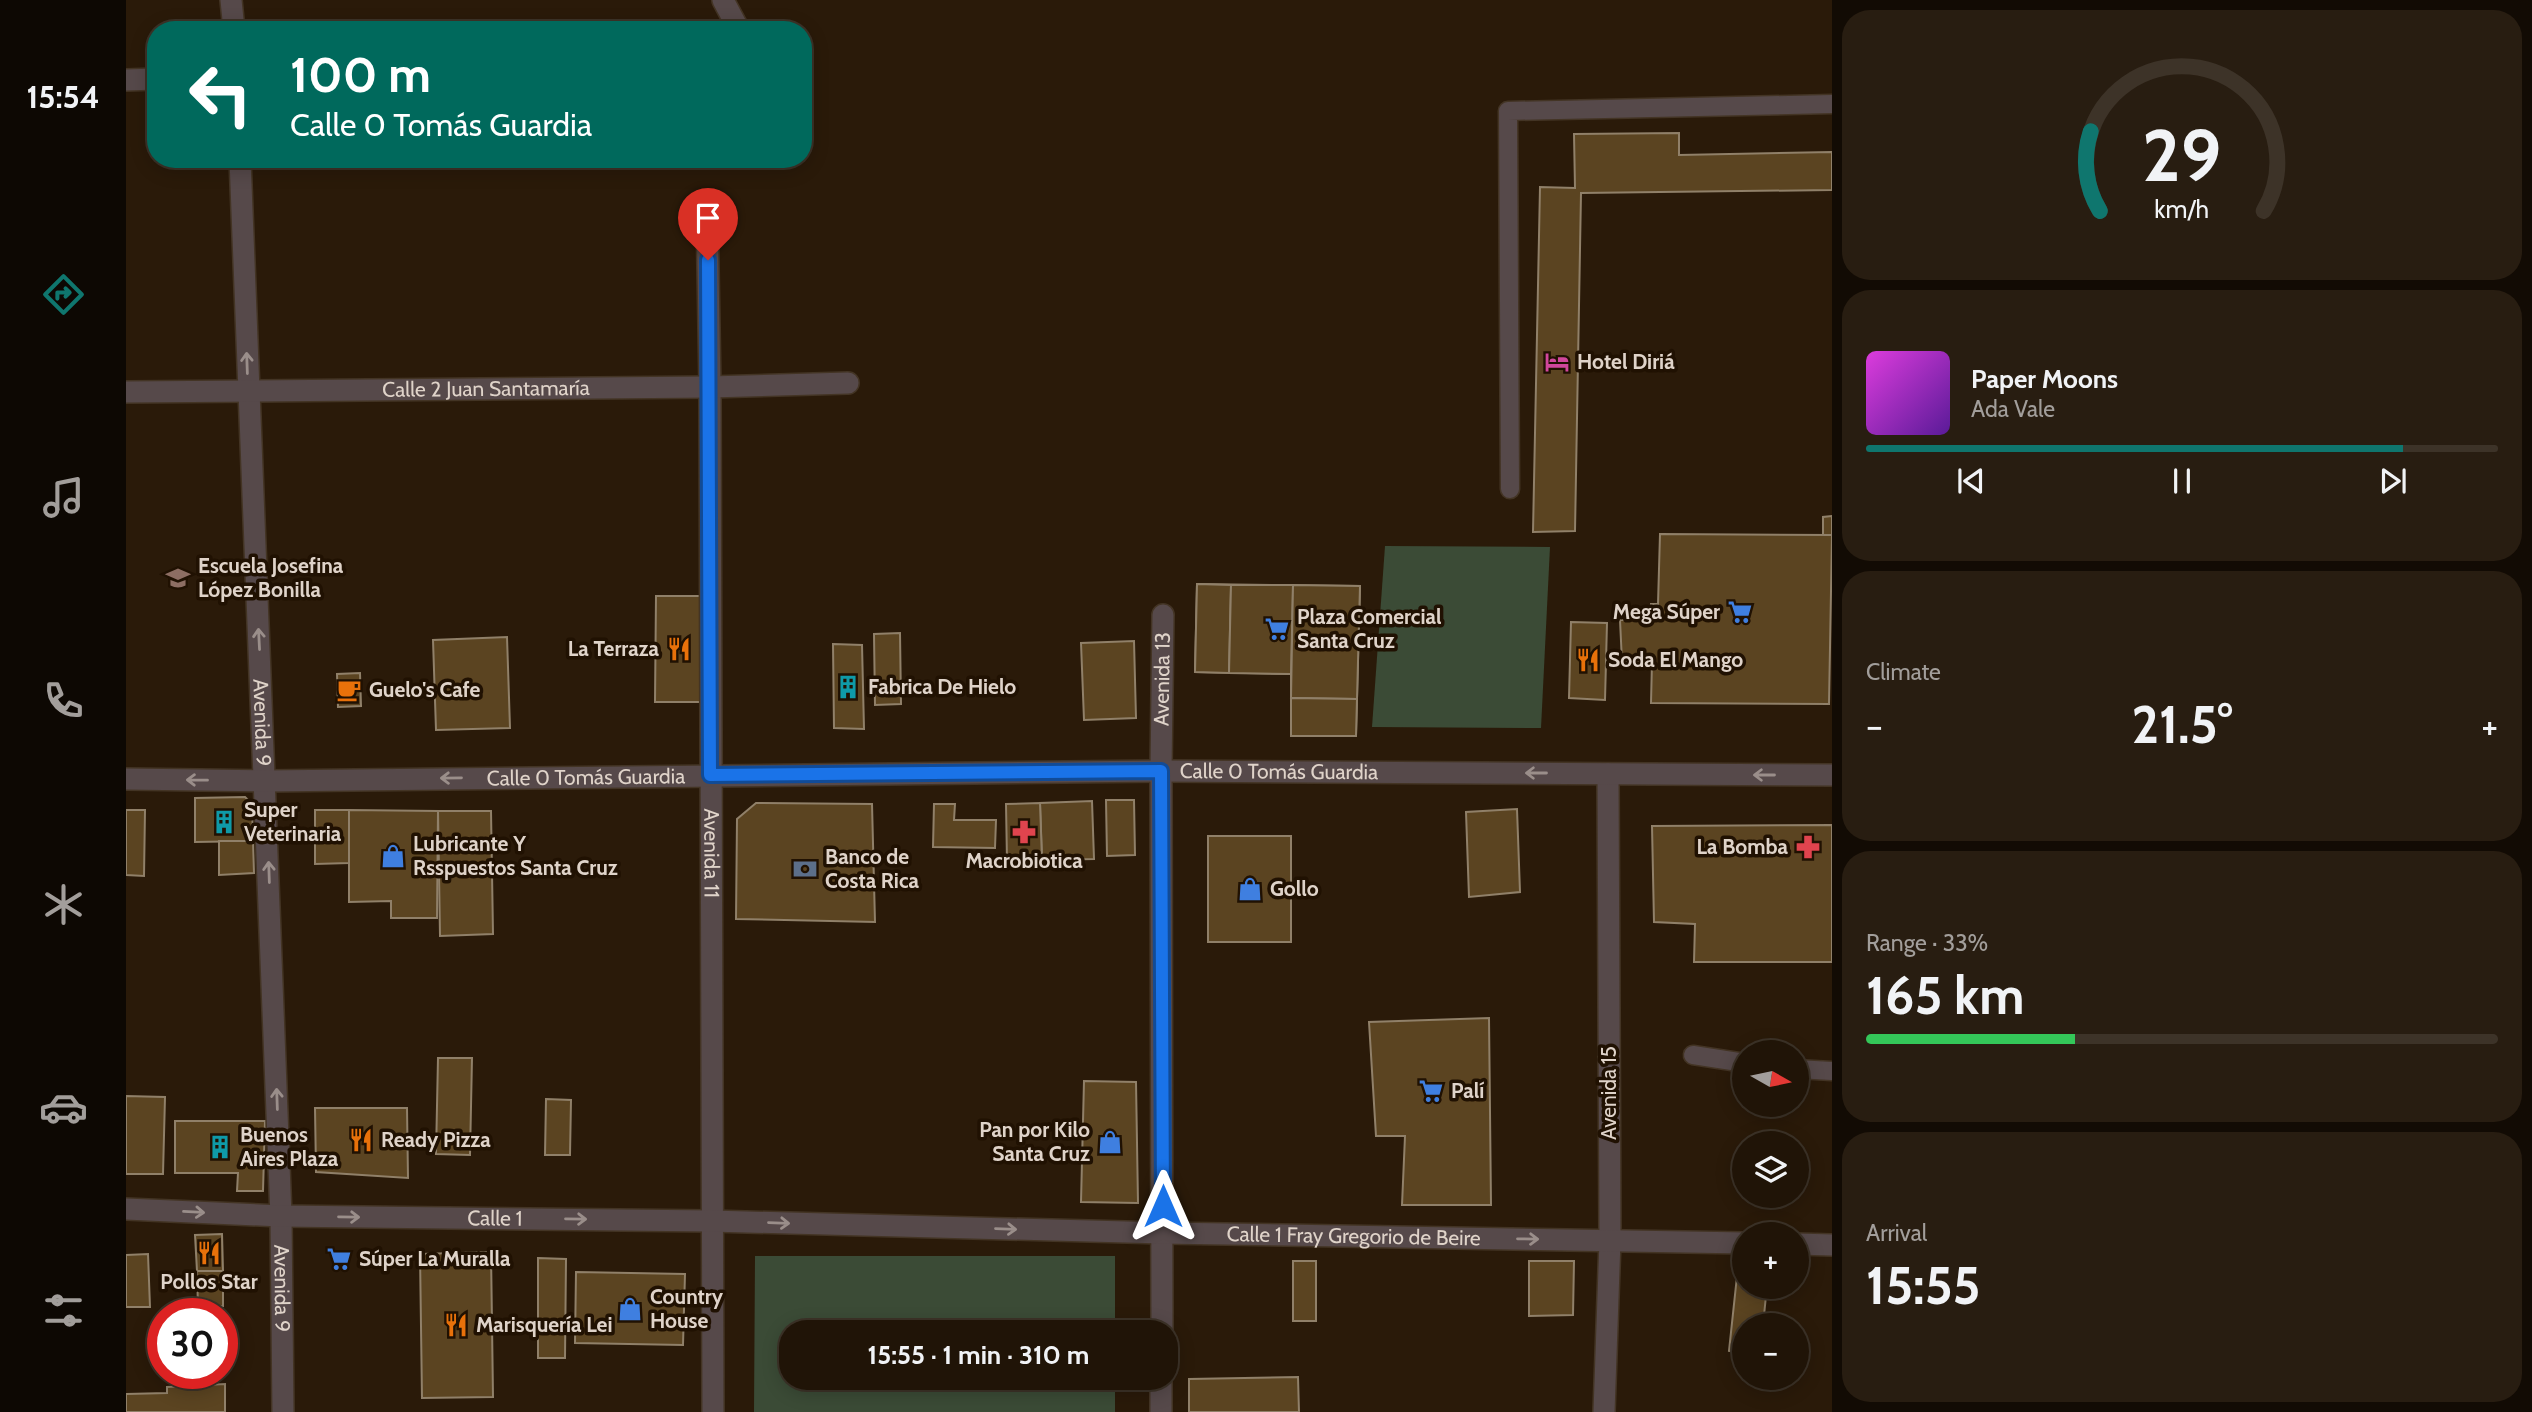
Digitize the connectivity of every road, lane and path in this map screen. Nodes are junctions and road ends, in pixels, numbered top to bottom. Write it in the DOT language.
graph roads {
  1 [pos="231,0"];
  2 [pos="723,0"];
  3 [pos="233,21"];
  4 [pos="734,21"];
  5 [pos="147,79"];
  6 [pos="126,80"];
  7 [pos="1832,104"];
  8 [pos="240,168"];
  9 [pos="707,209"];
  10 [pos="848,383"];
  11 [pos="710,387"];
  12 [pos="248,391"];
  13 [pos="126,392"];
  14 [pos="1510,489"];
  15 [pos="1163,615"];
  16 [pos="1161,771"];
  17 [pos="1608,774"];
  18 [pos="710,775"];
  19 [pos="1832,775"];
  20 [pos="126,779"];
  21 [pos="266,781"];
  22 [pos="1693,1055"];
  23 [pos="1732,1061"];
  24 [pos="1810,1070"];
  25 [pos="1832,1071"];
  26 [pos="126,1209"];
  27 [pos="281,1216"];
  28 [pos="711,1221"];
  29 [pos="1163,1233"];
  30 [pos="1610,1240"];
  31 [pos="1732,1243"];
  32 [pos="1809,1244"];
  33 [pos="1832,1245"];
  34 [pos="1161,1320"];
  35 [pos="1161,1390"];
  36 [pos="283,1412"];
  37 [pos="713,1412"];
  38 [pos="1161,1412"];
  39 [pos="1604,1412"];
  1 -- 3 [label="street"];
  2 -- 4 [label="street"];
  5 -- 6 [label="street"];
  7 -- 14 [label="lane"];
  12 -- 8 [label="street, Avenida 9, one-way"];
  9 -- 11 [label="street, Avenida 11"];
  10 -- 11 [label="street, Calle 2 Juan Santamaría"];
  11 -- 12 [label="street, Calle 2 Juan Santamaría"];
  11 -- 18 [label="street, Avenida 11"];
  12 -- 13 [label="street, Calle 2 Juan Santamaría"];
  21 -- 12 [label="street, Avenida 9, one-way"];
  15 -- 16 [label="street, Avenida 13"];
  17 -- 16 [label="street, Calle 0 Tomás Guardia, one-way"];
  16 -- 18 [label="street, Calle 0 Tomás Guardia"];
  16 -- 29 [label="street, Avenida 13"];
  19 -- 17 [label="street, Calle 0 Tomás Guardia, one-way"];
  17 -- 30 [label="street, Avenida 15"];
  18 -- 21 [label="street, Calle 0 Tomás Guardia, one-way"];
  18 -- 28 [label="street, Avenida 11"];
  21 -- 20 [label="street, Calle 0 Tomás Guardia, one-way"];
  27 -- 21 [label="street, Avenida 9, one-way"];
  22 -- 23 [label="lane"];
  24 -- 25 [label="lane"];
  26 -- 27 [label="street, Calle 1, one-way"];
  27 -- 28 [label="street, Calle 1, one-way"];
  27 -- 36 [label="street, Avenida 9"];
  28 -- 29 [label="street, Calle 1 Fray Gregorio de Beire, one-way"];
  28 -- 37 [label="street, Avenida 11"];
  29 -- 30 [label="street, Calle 1 Fray Gregorio de Beire, one-way"];
  29 -- 34 [label="street, Avenida 13"];
  30 -- 31 [label="street, Calle 1 Fray Gregorio de Beire"];
  30 -- 39 [label="street, Avenida 15"];
  32 -- 33 [label="street"];
  35 -- 38 [label="street"];
}
